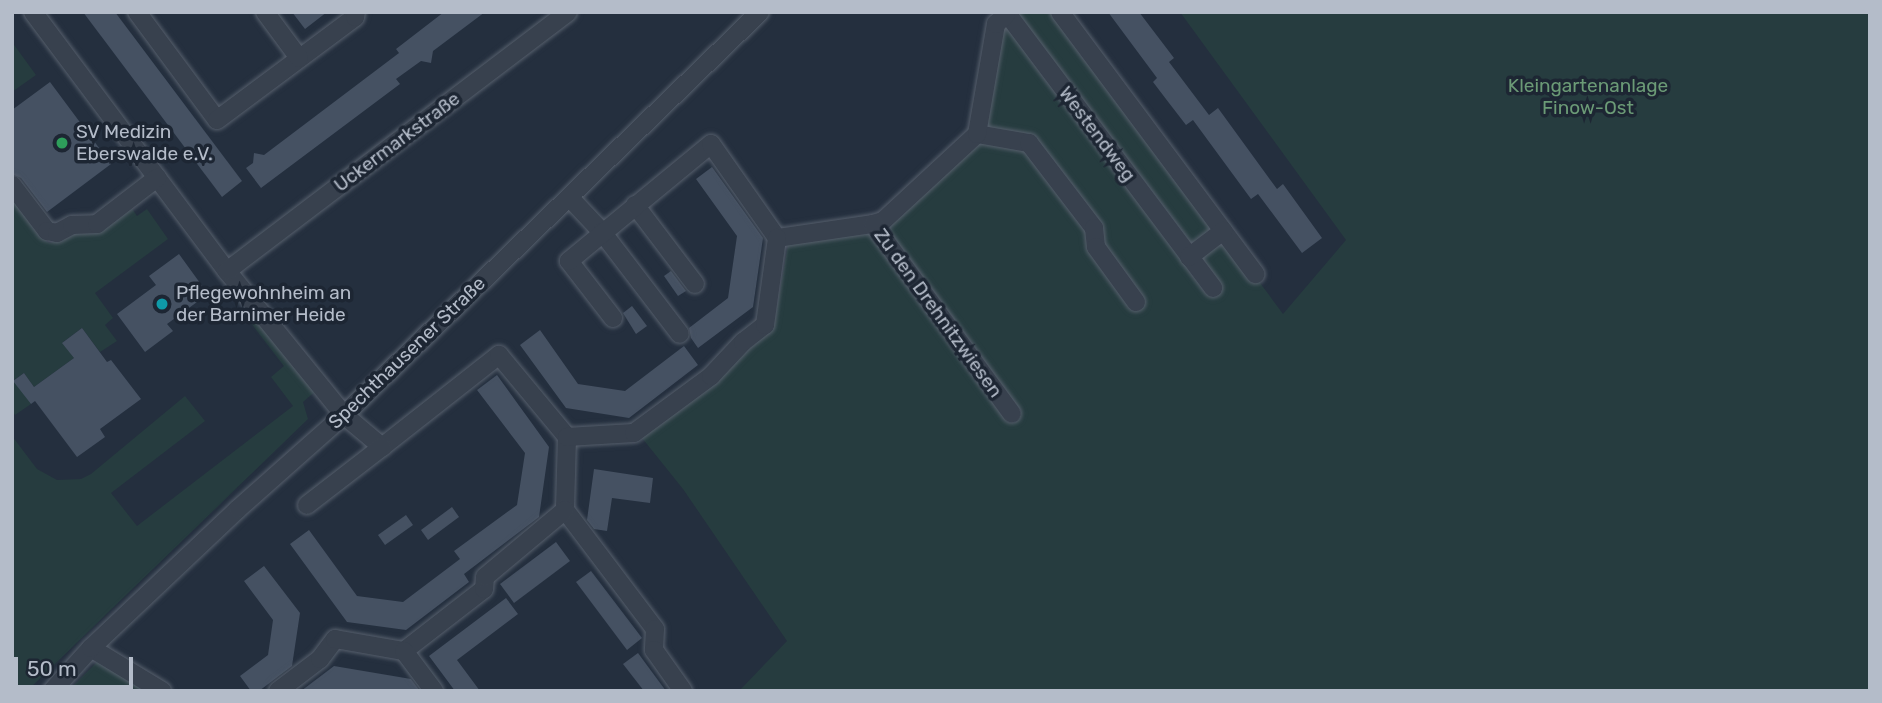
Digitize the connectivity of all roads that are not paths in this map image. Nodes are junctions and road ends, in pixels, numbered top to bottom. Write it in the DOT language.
graph roads {
  1 [pos="33,12"];
  2 [pos="137,12"];
  3 [pos="265,12"];
  4 [pos="356,12"];
  5 [pos="568,12"];
  6 [pos="760,12"];
  7 [pos="1060,12"];
  8 [pos="1006,14"];
  9 [pos="299,58"];
  10 [pos="977,134"];
  11 [pos="157,178"];
  12 [pos="12,184"];
  13 [pos="570,198"];
  14 [pos="635,205"];
  15 [pos="873,224"];
  16 [pos="1223,231"];
  17 [pos="602,232"];
  18 [pos="778,238"];
  19 [pos="1189,257"];
  20 [pos="227,271"];
  21 [pos="1255,274"];
  22 [pos="695,284"];
  23 [pos="1213,288"];
  24 [pos="1136,302"];
  25 [pos="613,318"];
  26 [pos="680,334"];
  27 [pos="1012,414"];
  28 [pos="344,415"];
  29 [pos="567,438"];
  30 [pos="383,447"];
  31 [pos="307,505"];
  32 [pos="565,510"];
  33 [pos="92,648"];
  34 [pos="404,651"];
  35 [pos="52,691"];
  36 [pos="162,691"];
  37 [pos="278,691"];
  38 [pos="434,691"];
  39 [pos="683,691"];
  1 -- 11 [label="street"];
  2 -- 9 [label="street"];
  3 -- 9 [label="street"];
  4 -- 9 [label="street"];
  5 -- 20 [label="street, Uckermarkstraße"];
  6 -- 13 [label="street, Spechthausener Straße"];
  7 -- 16 [label="street"];
  8 -- 10 [label="street"];
  8 -- 19 [label="street, Westendweg"];
  10 -- 15 [label="street"];
  10 -- 24 [label="street"];
  11 -- 12 [label="street"];
  11 -- 20 [label="street"];
  13 -- 17 [label="street"];
  13 -- 28 [label="street, Spechthausener Straße"];
  14 -- 17 [label="street"];
  14 -- 18 [label="street"];
  14 -- 22 [label="street"];
  15 -- 18 [label="street, Zu den Drehnitzwiesen"];
  15 -- 27 [label="street, Zu den Drehnitzwiesen"];
  16 -- 19 [label="street"];
  16 -- 21 [label="street"];
  17 -- 25 [label="street"];
  17 -- 26 [label="street"];
  18 -- 29 [label="street"];
  19 -- 23 [label="street, Westendweg"];
  20 -- 28 [label="street"];
  28 -- 30 [label="street"];
  28 -- 33 [label="street, Spechthausener Straße"];
  29 -- 30 [label="street"];
  29 -- 32 [label="street"];
  30 -- 31 [label="street"];
  32 -- 34 [label="street"];
  32 -- 39 [label="street"];
  33 -- 35 [label="street, Spechthausener Straße"];
  33 -- 36 [label="street"];
  34 -- 37 [label="street"];
  34 -- 38 [label="street"];
}
